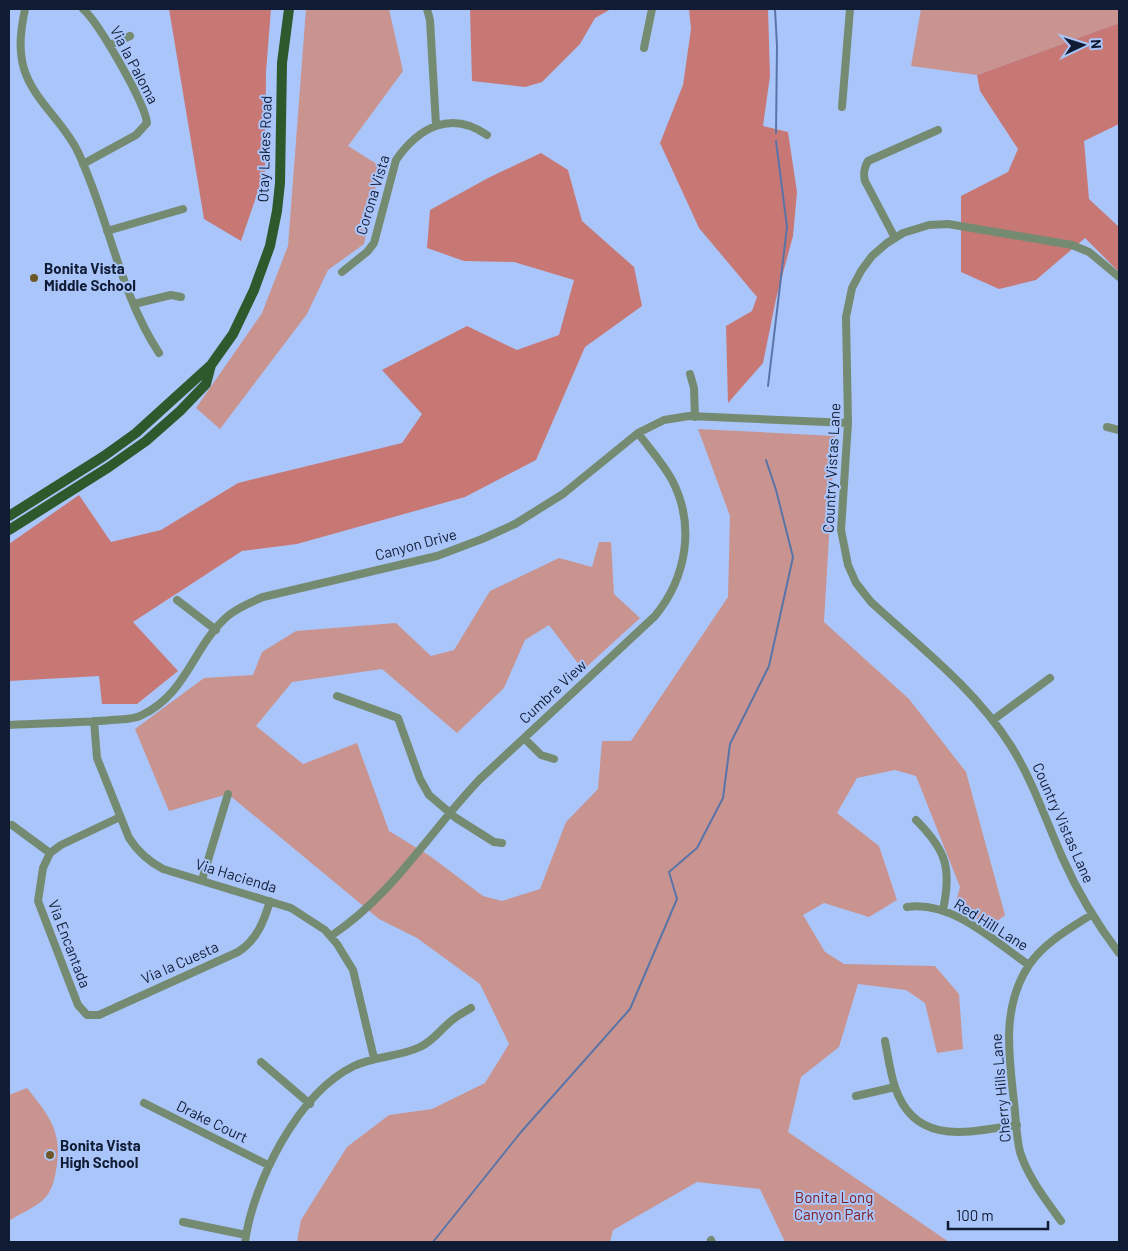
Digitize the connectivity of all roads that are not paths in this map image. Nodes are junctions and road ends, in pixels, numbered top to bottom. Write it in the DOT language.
graph roads {
  1 [pos="25,9"];
  2 [pos="83,9"];
  3 [pos="288,9"];
  4 [pos="427,9"];
  5 [pos="652,9"];
  6 [pos="850,9"];
  7 [pos="130,36"];
  8 [pos="110,44"];
  9 [pos="644,48"];
  10 [pos="842,107"];
  11 [pos="436,125"];
  12 [pos="938,130"];
  13 [pos="487,135"];
  14 [pos="83,164"];
  15 [pos="183,209"];
  16 [pos="107,231"];
  17 [pos="895,238"];
  18 [pos="342,272"];
  19 [pos="1119,277"];
  20 [pos="181,297"];
  21 [pos="134,304"];
  22 [pos="159,353"];
  23 [pos="211,365"];
  24 [pos="690,374"];
  25 [pos="695,416"];
  26 [pos="848,423"];
  27 [pos="1107,427"];
  28 [pos="1119,430"];
  29 [pos="638,433"];
  30 [pos="9,516"];
  31 [pos="9,530"];
  32 [pos="177,600"];
  33 [pos="216,630"];
  34 [pos="1050,678"];
  35 [pos="337,696"];
  36 [pos="993,720"];
  37 [pos="94,721"];
  38 [pos="9,725"];
  39 [pos="524,738"];
  40 [pos="554,759"];
  41 [pos="228,794"];
  42 [pos="450,813"];
  43 [pos="120,817"];
  44 [pos="916,820"];
  45 [pos="12,825"];
  46 [pos="502,843"];
  47 [pos="50,854"];
  48 [pos="202,880"];
  49 [pos="270,900"];
  50 [pos="908,907"];
  51 [pos="943,910"];
  52 [pos="1091,915"];
  53 [pos="331,936"];
  54 [pos="1119,953"];
  55 [pos="1029,966"];
  56 [pos="78,1005"];
  57 [pos="471,1008"];
  58 [pos="885,1042"];
  59 [pos="374,1058"];
  60 [pos="261,1062"];
  61 [pos="895,1087"];
  62 [pos="856,1096"];
  63 [pos="144,1103"];
  64 [pos="310,1104"];
  65 [pos="1017,1125"];
  66 [pos="268,1165"];
  67 [pos="1061,1221"];
  68 [pos="183,1222"];
  69 [pos="245,1239"];
  1 -- 14 [label="street"];
  2 -- 8 [label="street, Via la Paloma"];
  3 -- 23 [label="main road, Otay Lakes Road"];
  4 -- 11 [label="street"];
  5 -- 9 [label="street"];
  6 -- 10 [label="street"];
  7 -- 8 [label="street"];
  8 -- 14 [label="street, Via la Paloma"];
  11 -- 13 [label="street, Corona Vista"];
  11 -- 18 [label="street, Corona Vista"];
  12 -- 17 [label="street"];
  14 -- 16 [label="street"];
  15 -- 16 [label="street"];
  16 -- 21 [label="street"];
  17 -- 19 [label="street, Country Vistas Lane"];
  17 -- 26 [label="street, Country Vistas Lane"];
  20 -- 21 [label="street"];
  21 -- 22 [label="street"];
  23 -- 30 [label="main road, Otay Lakes Road"];
  23 -- 31 [label="main road, Otay Lakes Road"];
  24 -- 25 [label="street"];
  25 -- 26 [label="street, Canyon Drive"];
  25 -- 29 [label="street, Canyon Drive"];
  26 -- 36 [label="street, Country Vistas Lane"];
  27 -- 28 [label="street"];
  29 -- 33 [label="street, Canyon Drive"];
  29 -- 39 [label="street, Cumbre View"];
  32 -- 33 [label="street"];
  33 -- 37 [label="street, Canyon Drive"];
  34 -- 36 [label="street"];
  35 -- 42 [label="street"];
  36 -- 52 [label="street, Country Vistas Lane"];
  37 -- 38 [label="street, Canyon Drive"];
  37 -- 43 [label="street, Via Hacienda"];
  39 -- 40 [label="street"];
  39 -- 42 [label="street, Cumbre View"];
  41 -- 48 [label="street"];
  42 -- 46 [label="street"];
  42 -- 53 [label="street, Cumbre View"];
  43 -- 47 [label="street"];
  43 -- 48 [label="street, Via Hacienda"];
  44 -- 51 [label="street"];
  45 -- 47 [label="street"];
  47 -- 56 [label="street, Via Encantada"];
  48 -- 49 [label="street, Via Hacienda"];
  49 -- 53 [label="street, Via Hacienda"];
  49 -- 56 [label="street, Via la Cuesta"];
  50 -- 51 [label="street, Red Hill Lane"];
  51 -- 55 [label="street, Red Hill Lane"];
  52 -- 54 [label="street, Country Vistas Lane"];
  52 -- 55 [label="street, Cherry Hills Lane"];
  53 -- 59 [label="street, Via Hacienda"];
  55 -- 65 [label="street, Cherry Hills Lane"];
  57 -- 59 [label="street"];
  58 -- 61 [label="street"];
  59 -- 64 [label="street"];
  60 -- 64 [label="street"];
  61 -- 62 [label="street"];
  61 -- 65 [label="street"];
  63 -- 66 [label="street, Drake Court"];
  64 -- 66 [label="street"];
  65 -- 67 [label="street, Cherry Hills Lane"];
  66 -- 69 [label="street"];
  68 -- 69 [label="street"];
}
